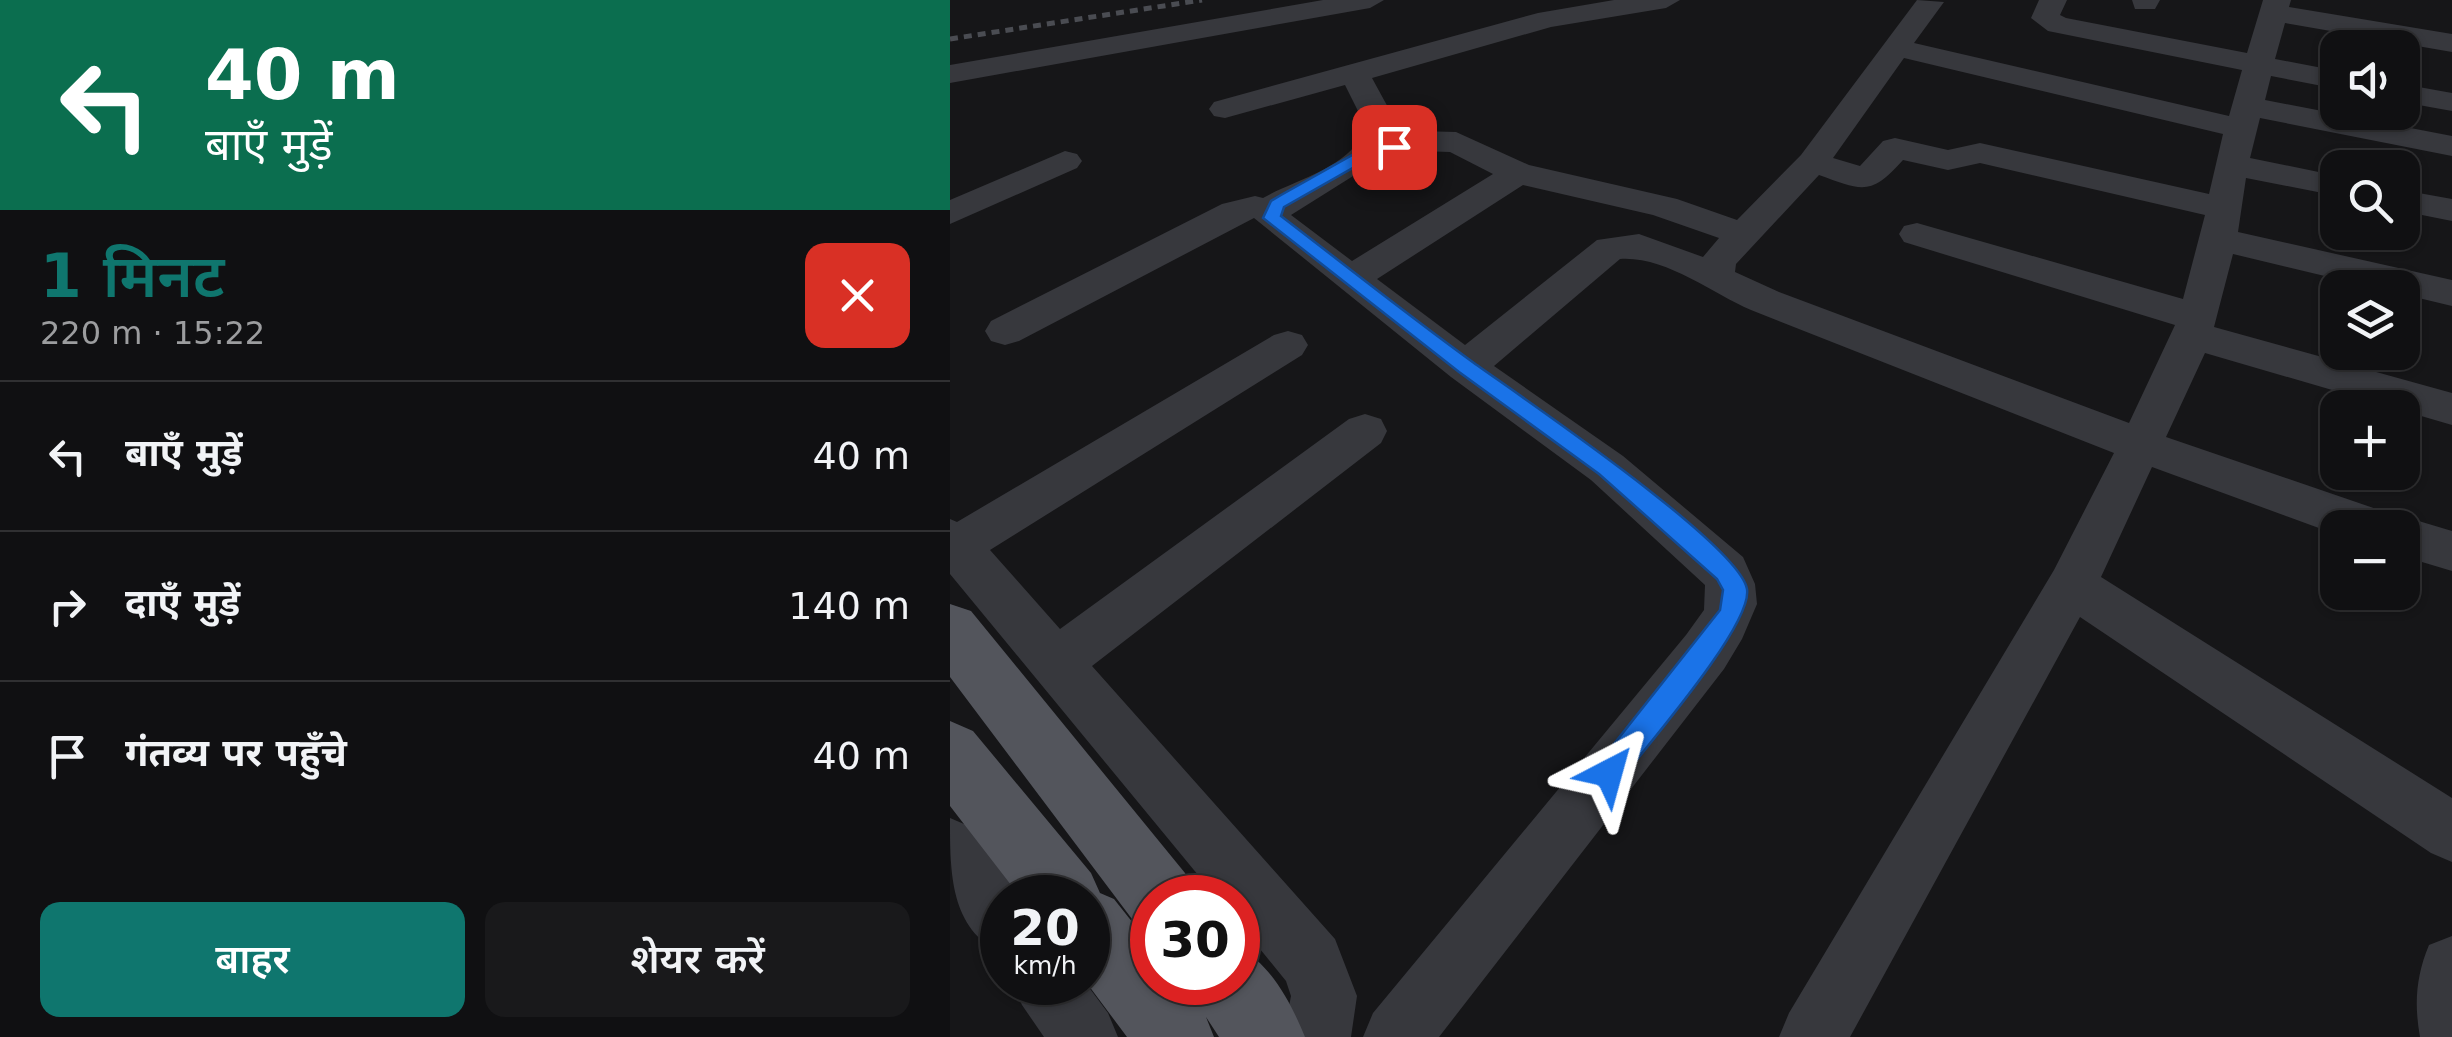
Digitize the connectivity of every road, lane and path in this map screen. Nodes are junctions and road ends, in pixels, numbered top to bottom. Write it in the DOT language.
graph roads {
  1 [pos="1370,0"];
  2 [pos="1666,0"];
  3 [pos="2053,0"];
  4 [pos="1930,2"];
  5 [pos="2276,7"];
  6 [pos="2452,42"];
  7 [pos="1897,48"];
  8 [pos="950,74"];
  9 [pos="1355,75"];
  10 [pos="2320,93"];
  11 [pos="2420,96"];
  12 [pos="2452,102"];
  13 [pos="1225,110"];
  14 [pos="2452,146"];
  15 [pos="2236,152"];
  16 [pos="1369,153"];
  17 [pos="1065,161"];
  18 [pos="1813,162"];
  19 [pos="1518,173"];
  20 [pos="2320,180"];
  21 [pos="2420,204"];
  22 [pos="2452,210"];
  23 [pos="1271,212"];
  24 [pos="950,214"];
  25 [pos="1744,234"];
  26 [pos="1917,234"];
  27 [pos="1716,275"];
  28 [pos="1350,279"];
  29 [pos="2452,293"];
  30 [pos="2194,326"];
  31 [pos="1005,332"];
  32 [pos="1288,346"];
  33 [pos="1466,367"];
  34 [pos="2452,409"];
  35 [pos="1366,431"];
  36 [pos="2142,446"];
  37 [pos="2323,510"];
  38 [pos="2420,541"];
  39 [pos="953,543"];
  40 [pos="2452,551"];
  41 [pos="2072,585"];
  42 [pos="950,630"];
  43 [pos="1057,662"];
  44 [pos="950,754"];
  45 [pos="2452,832"];
  46 [pos="950,848"];
  47 [pos="1047,875"];
  48 [pos="1142,875"];
  49 [pos="980,891"];
  50 [pos="1110,954"];
  51 [pos="2452,968"];
  52 [pos="1061,1005"];
  53 [pos="1243,1005"];
  54 [pos="2452,1034"];
  55 [pos="1084,1037"];
  56 [pos="1175,1037"];
  57 [pos="1266,1037"];
  58 [pos="1317,1037"];
  59 [pos="1397,1037"];
  60 [pos="1813,1037"];
  1 -- 8 [label="street"];
  2 -- 9 [label="street"];
  3 -- 15 [label="street"];
  4 -- 7 [label="street"];
  5 -- 6 [label="street"];
  5 -- 15 [label="street"];
  7 -- 15 [label="street"];
  7 -- 18 [label="street"];
  9 -- 13 [label="street"];
  9 -- 16 [label="street"];
  10 -- 15 [label="street"];
  11 -- 12 [label="street"];
  14 -- 15 [label="street"];
  15 -- 18 [label="street"];
  15 -- 20 [label="street"];
  15 -- 29 [label="street"];
  15 -- 30 [label="street"];
  16 -- 19 [label="street"];
  16 -- 23 [label="street"];
  17 -- 24 [label="street"];
  18 -- 25 [label="street"];
  19 -- 25 [label="street"];
  19 -- 28 [label="street"];
  21 -- 22 [label="street"];
  23 -- 28 [label="street"];
  23 -- 31 [label="street"];
  25 -- 27 [label="street"];
  26 -- 30 [label="street"];
  27 -- 33 [label="street"];
  27 -- 36 [label="street"];
  28 -- 33 [label="street"];
  30 -- 34 [label="street"];
  30 -- 36 [label="street"];
  32 -- 39 [label="street"];
  33 -- 59 [label="street"];
  35 -- 43 [label="street"];
  36 -- 37 [label="street"];
  36 -- 41 [label="street"];
  38 -- 40 [label="street"];
  39 -- 43 [label="street"];
  41 -- 45 [label="street"];
  41 -- 60 [label="street"];
  42 -- 48 [label="main road"];
  43 -- 58 [label="street"];
  44 -- 47 [label="main road"];
  46 -- 49 [label="street"];
  50 -- 56 [label="main road"];
  51 -- 54 [label="street"];
  52 -- 55 [label="street"];
  53 -- 57 [label="main road"];
}
